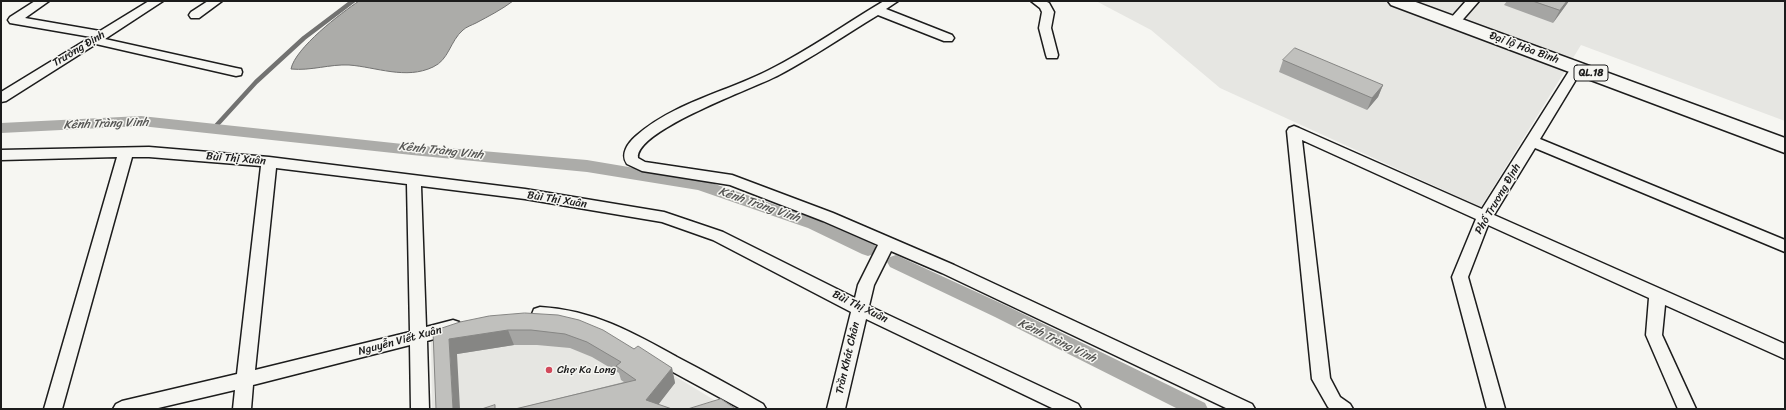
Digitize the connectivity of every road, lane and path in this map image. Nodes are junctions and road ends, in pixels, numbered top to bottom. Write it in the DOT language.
graph roads {
  1 [pos="44,1"];
  2 [pos="157,1"];
  3 [pos="216,1"];
  4 [pos="892,1"];
  5 [pos="1037,1"];
  6 [pos="1397,1"];
  7 [pos="1473,1"];
  8 [pos="877,10"];
  9 [pos="195,15"];
  10 [pos="1454,22"];
  11 [pos="98,38"];
  12 [pos="948,38"];
  13 [pos="1052,55"];
  14 [pos="1577,68"];
  15 [pos="236,72"];
  16 [pos="1,98"];
  17 [pos="1532,141"];
  18 [pos="1785,146"];
  19 [pos="126,152"];
  20 [pos="1,155"];
  21 [pos="269,162"];
  22 [pos="414,181"];
  23 [pos="1485,217"];
  24 [pos="888,242"];
  25 [pos="1785,246"];
  26 [pos="1658,295"];
  27 [pos="859,308"];
  28 [pos="523,315"];
  29 [pos="468,323"];
  30 [pos="419,336"];
  31 [pos="1785,352"];
  32 [pos="245,379"];
  33 [pos="1339,406"];
  34 [pos="53,409"];
  35 [pos="122,409"];
  36 [pos="242,409"];
  37 [pos="420,409"];
  38 [pos="757,409"];
  39 [pos="836,409"];
  40 [pos="1072,409"];
  41 [pos="1246,409"];
  42 [pos="1496,409"];
  43 [pos="1687,409"];
  1 -- 11 [label="street"];
  2 -- 11 [label="street, Trường Định"];
  3 -- 9 [label="street"];
  4 -- 8 [label="street"];
  5 -- 13 [label="street"];
  6 -- 10 [label="highway, Đại lộ Hòa Bình / QL.18"];
  7 -- 10 [label="street"];
  8 -- 12 [label="street"];
  8 -- 24 [label="street"];
  10 -- 14 [label="highway, Đại lộ Hòa Bình / QL.18"];
  11 -- 15 [label="street"];
  11 -- 16 [label="street, Trường Định"];
  14 -- 17 [label="street, Phố Trương Định"];
  14 -- 18 [label="highway, Đại lộ Hòa Bình / QL.18"];
  17 -- 23 [label="street, Phố Trương Định"];
  17 -- 25 [label="street"];
  19 -- 20 [label="street, Bùi Thị Xuân"];
  19 -- 21 [label="street, Bùi Thị Xuân"];
  19 -- 34 [label="street"];
  21 -- 22 [label="street, Bùi Thị Xuân"];
  21 -- 32 [label="street"];
  22 -- 27 [label="street, Bùi Thị Xuân"];
  22 -- 30 [label="street"];
  23 -- 26 [label="street"];
  23 -- 33 [label="street"];
  23 -- 42 [label="street, Phố Trương Định"];
  24 -- 27 [label="street, Trần Khát Chân"];
  24 -- 41 [label="street"];
  26 -- 31 [label="street"];
  26 -- 43 [label="street"];
  27 -- 39 [label="street, Trần Khát Chân"];
  27 -- 40 [label="street, Bùi Thị Xuân"];
  28 -- 38 [label="street"];
  29 -- 30 [label="street, Nguyễn Viết Xuân"];
  30 -- 32 [label="street, Nguyễn Viết Xuân"];
  30 -- 37 [label="street"];
  32 -- 35 [label="street, Nguyễn Viết Xuân"];
  32 -- 36 [label="street"];
}
